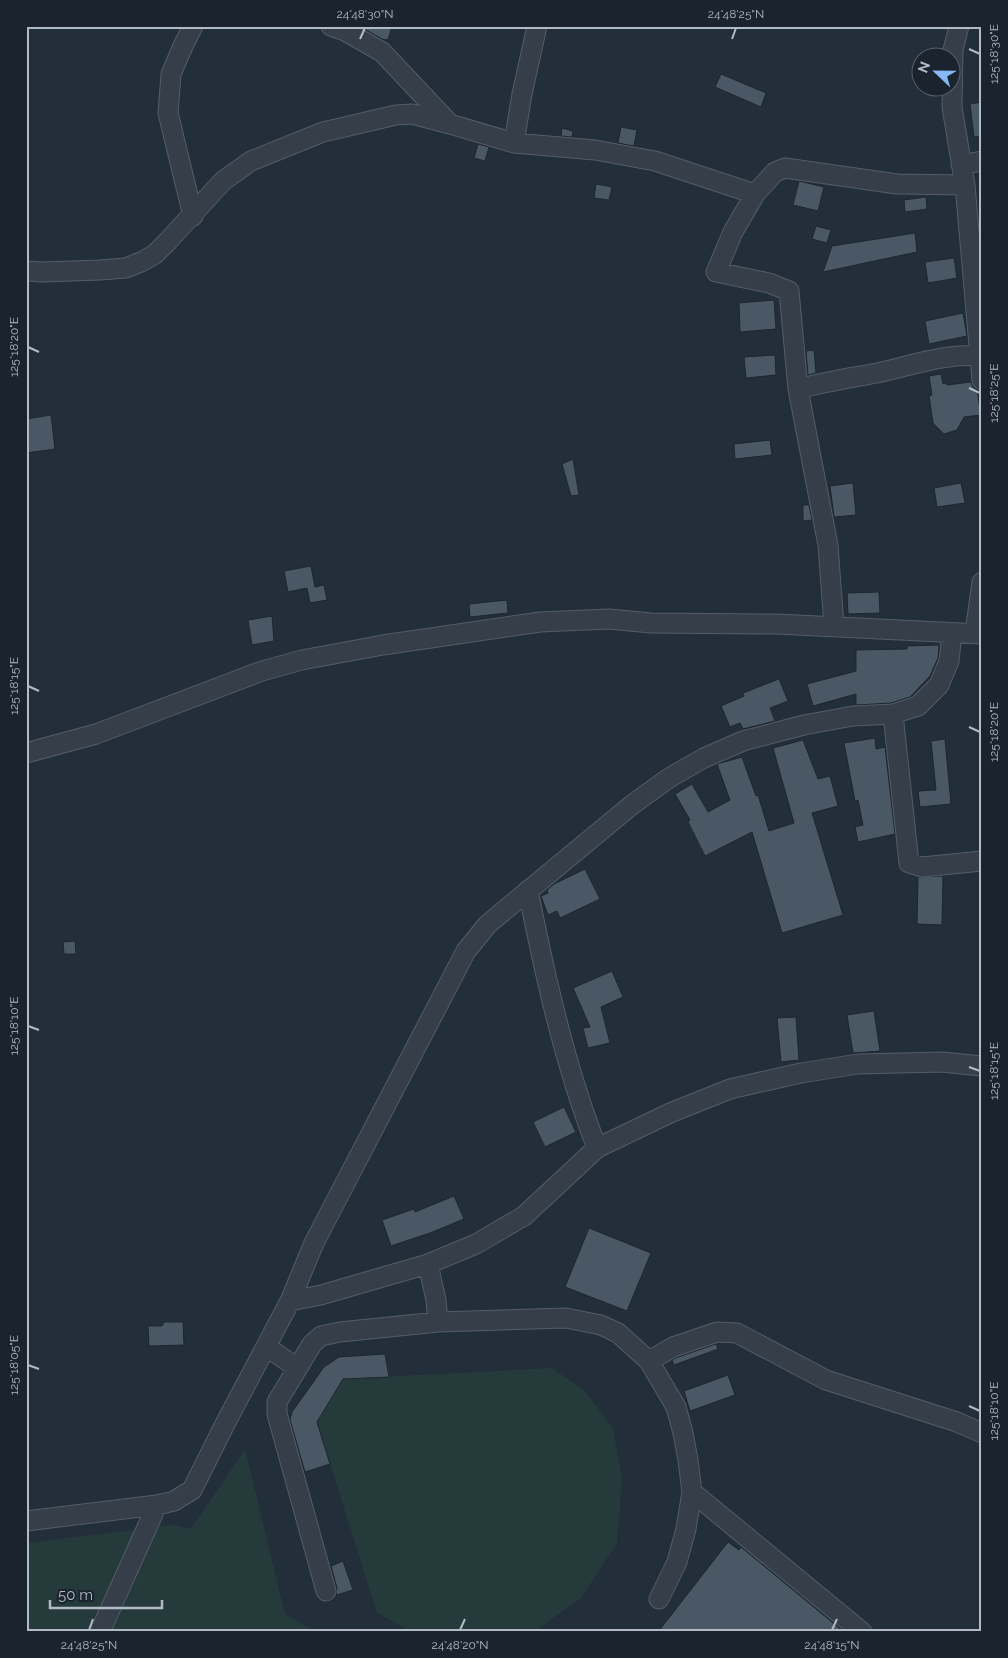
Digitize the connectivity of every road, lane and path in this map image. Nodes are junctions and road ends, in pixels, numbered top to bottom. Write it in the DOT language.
graph roads {
  1 [pos="193,26"];
  2 [pos="331,26"];
  3 [pos="536,26"];
  4 [pos="959,26"];
  5 [pos="450,124"];
  6 [pos="514,143"];
  7 [pos="982,161"];
  8 [pos="961,165"];
  9 [pos="964,185"];
  10 [pos="755,194"];
  11 [pos="193,216"];
  12 [pos="26,271"];
  13 [pos="980,356"];
  14 [pos="982,380"];
  15 [pos="798,388"];
  16 [pos="982,582"];
  17 [pos="834,626"];
  18 [pos="952,633"];
  19 [pos="978,633"];
  20 [pos="893,714"];
  21 [pos="26,753"];
  22 [pos="982,861"];
  23 [pos="528,890"];
  24 [pos="982,1066"];
  25 [pos="597,1148"];
  26 [pos="428,1264"];
  27 [pos="290,1301"];
  28 [pos="438,1322"];
  29 [pos="267,1347"];
  30 [pos="649,1361"];
  31 [pos="296,1368"];
  32 [pos="982,1433"];
  33 [pos="692,1492"];
  34 [pos="157,1506"];
  35 [pos="26,1521"];
  36 [pos="326,1591"];
  37 [pos="659,1598"];
  38 [pos="100,1632"];
  39 [pos="862,1632"];
  1 -- 11 [label="street"];
  2 -- 5 [label="street"];
  3 -- 6 [label="street"];
  4 -- 8 [label="street"];
  5 -- 6 [label="street"];
  5 -- 11 [label="street"];
  6 -- 10 [label="street"];
  7 -- 8 [label="street"];
  8 -- 9 [label="street"];
  9 -- 10 [label="street"];
  9 -- 13 [label="street"];
  10 -- 15 [label="street"];
  11 -- 12 [label="street"];
  13 -- 14 [label="street"];
  13 -- 15 [label="street"];
  15 -- 17 [label="street"];
  16 -- 19 [label="street"];
  17 -- 18 [label="street"];
  17 -- 21 [label="street"];
  18 -- 19 [label="street"];
  18 -- 20 [label="street"];
  20 -- 22 [label="street"];
  20 -- 23 [label="street"];
  23 -- 25 [label="street"];
  23 -- 27 [label="street"];
  24 -- 25 [label="street"];
  25 -- 26 [label="street"];
  26 -- 27 [label="street"];
  26 -- 28 [label="street"];
  27 -- 29 [label="street"];
  28 -- 30 [label="street"];
  28 -- 31 [label="street"];
  29 -- 31 [label="street"];
  29 -- 34 [label="street"];
  30 -- 32 [label="street"];
  30 -- 33 [label="street"];
  31 -- 36 [label="street"];
  33 -- 37 [label="street"];
  33 -- 39 [label="street"];
  34 -- 35 [label="street"];
  34 -- 38 [label="street"];
}
